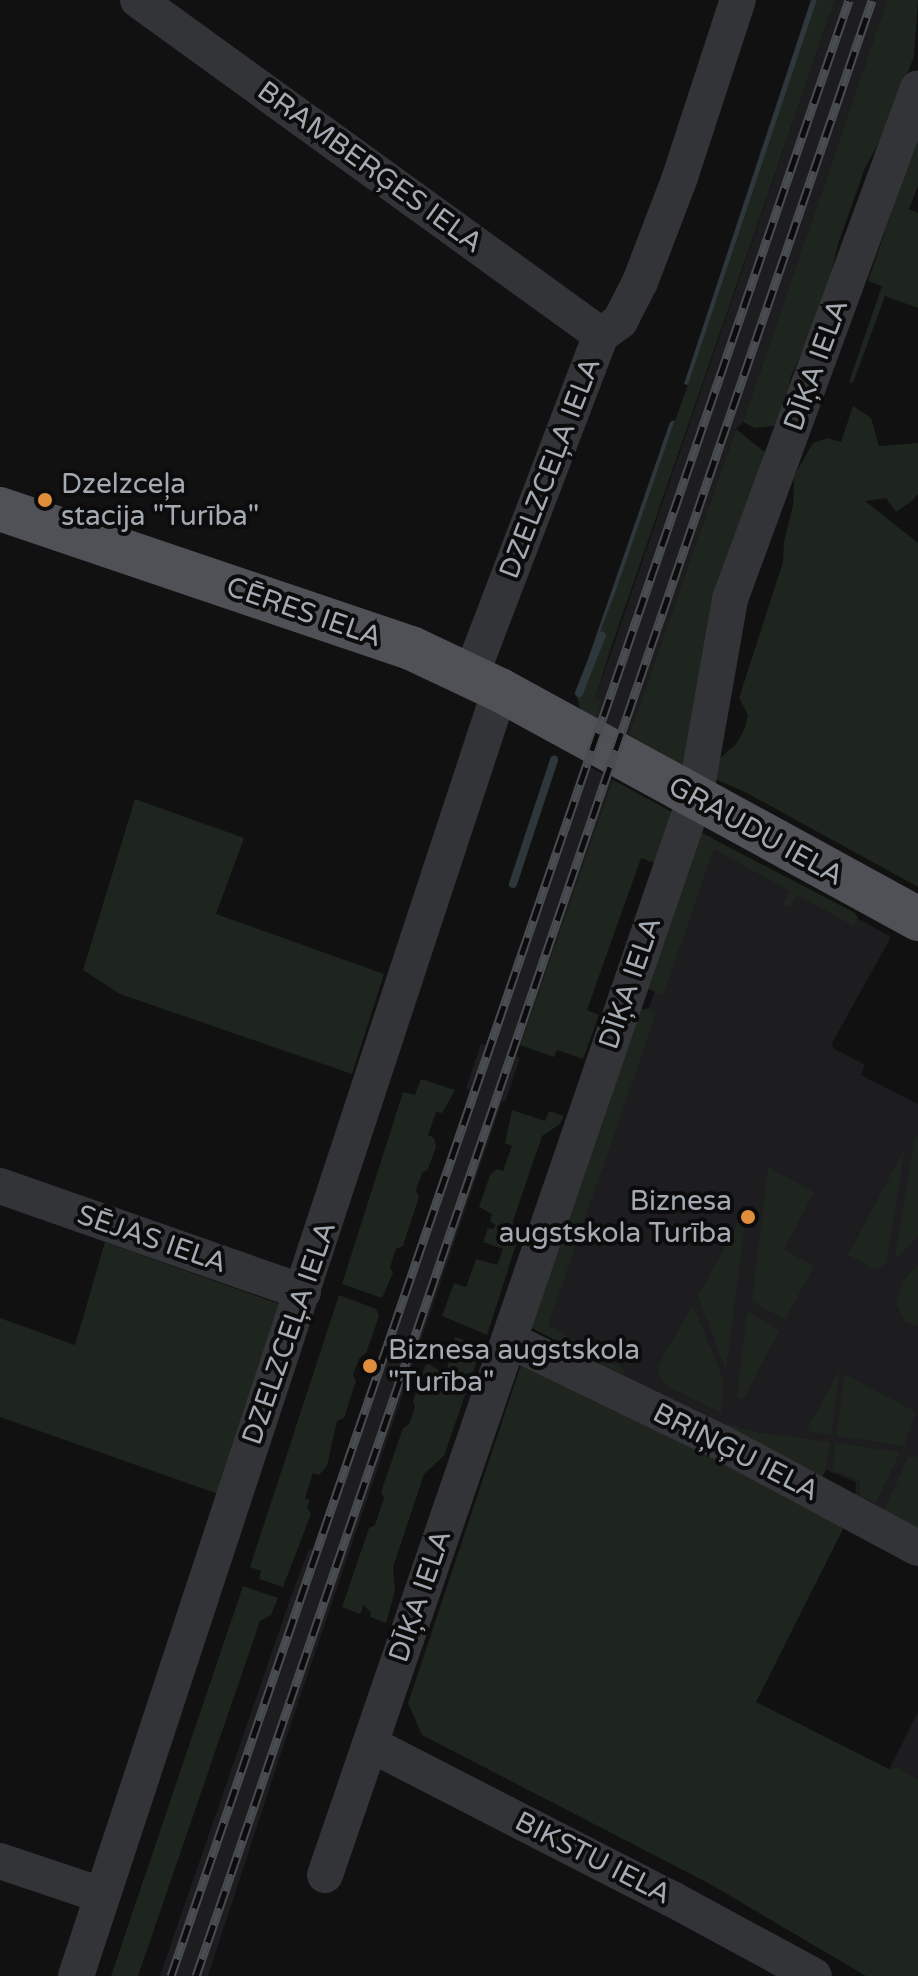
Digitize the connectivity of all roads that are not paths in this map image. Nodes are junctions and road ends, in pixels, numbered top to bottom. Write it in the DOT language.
graph roads {
  1 [pos="138,0"];
  2 [pos="738,0"];
  3 [pos="918,88"];
  4 [pos="601,335"];
  5 [pos="0,509"];
  6 [pos="486,683"];
  7 [pos="594,744"];
  8 [pos="695,798"];
  9 [pos="918,919"];
  10 [pos="0,1186"];
  11 [pos="303,1292"];
  12 [pos="509,1340"];
  13 [pos="918,1548"];
  14 [pos="370,1744"];
  15 [pos="0,1861"];
  16 [pos="325,1875"];
  17 [pos="101,1895"];
  18 [pos="76,1976"];
  19 [pos="814,1976"];
  1 -- 4 [label="street, BRAMBERĢES IELA"];
  2 -- 4 [label="street, DZELZCEĻA IELA"];
  3 -- 8 [label="street, DĪĶA IELA"];
  4 -- 6 [label="street, DZELZCEĻA IELA"];
  5 -- 6 [label="main road, CĒRES IELA"];
  6 -- 7 [label="main road, CĒRES IELA"];
  6 -- 11 [label="street, DZELZCEĻA IELA"];
  7 -- 8 [label="main road, GRAUDU IELA"];
  8 -- 9 [label="main road, GRAUDU IELA"];
  8 -- 12 [label="street, DĪĶA IELA"];
  10 -- 11 [label="street, SĒJAS IELA"];
  11 -- 17 [label="street, DZELZCEĻA IELA"];
  12 -- 13 [label="street, BRIŅĢU IELA"];
  12 -- 14 [label="street, DĪĶA IELA"];
  14 -- 16 [label="street, DĪĶA IELA"];
  14 -- 19 [label="street, BIKSTU IELA"];
  15 -- 17 [label="street"];
  17 -- 18 [label="street, DZELZCEĻA IELA"];
}
